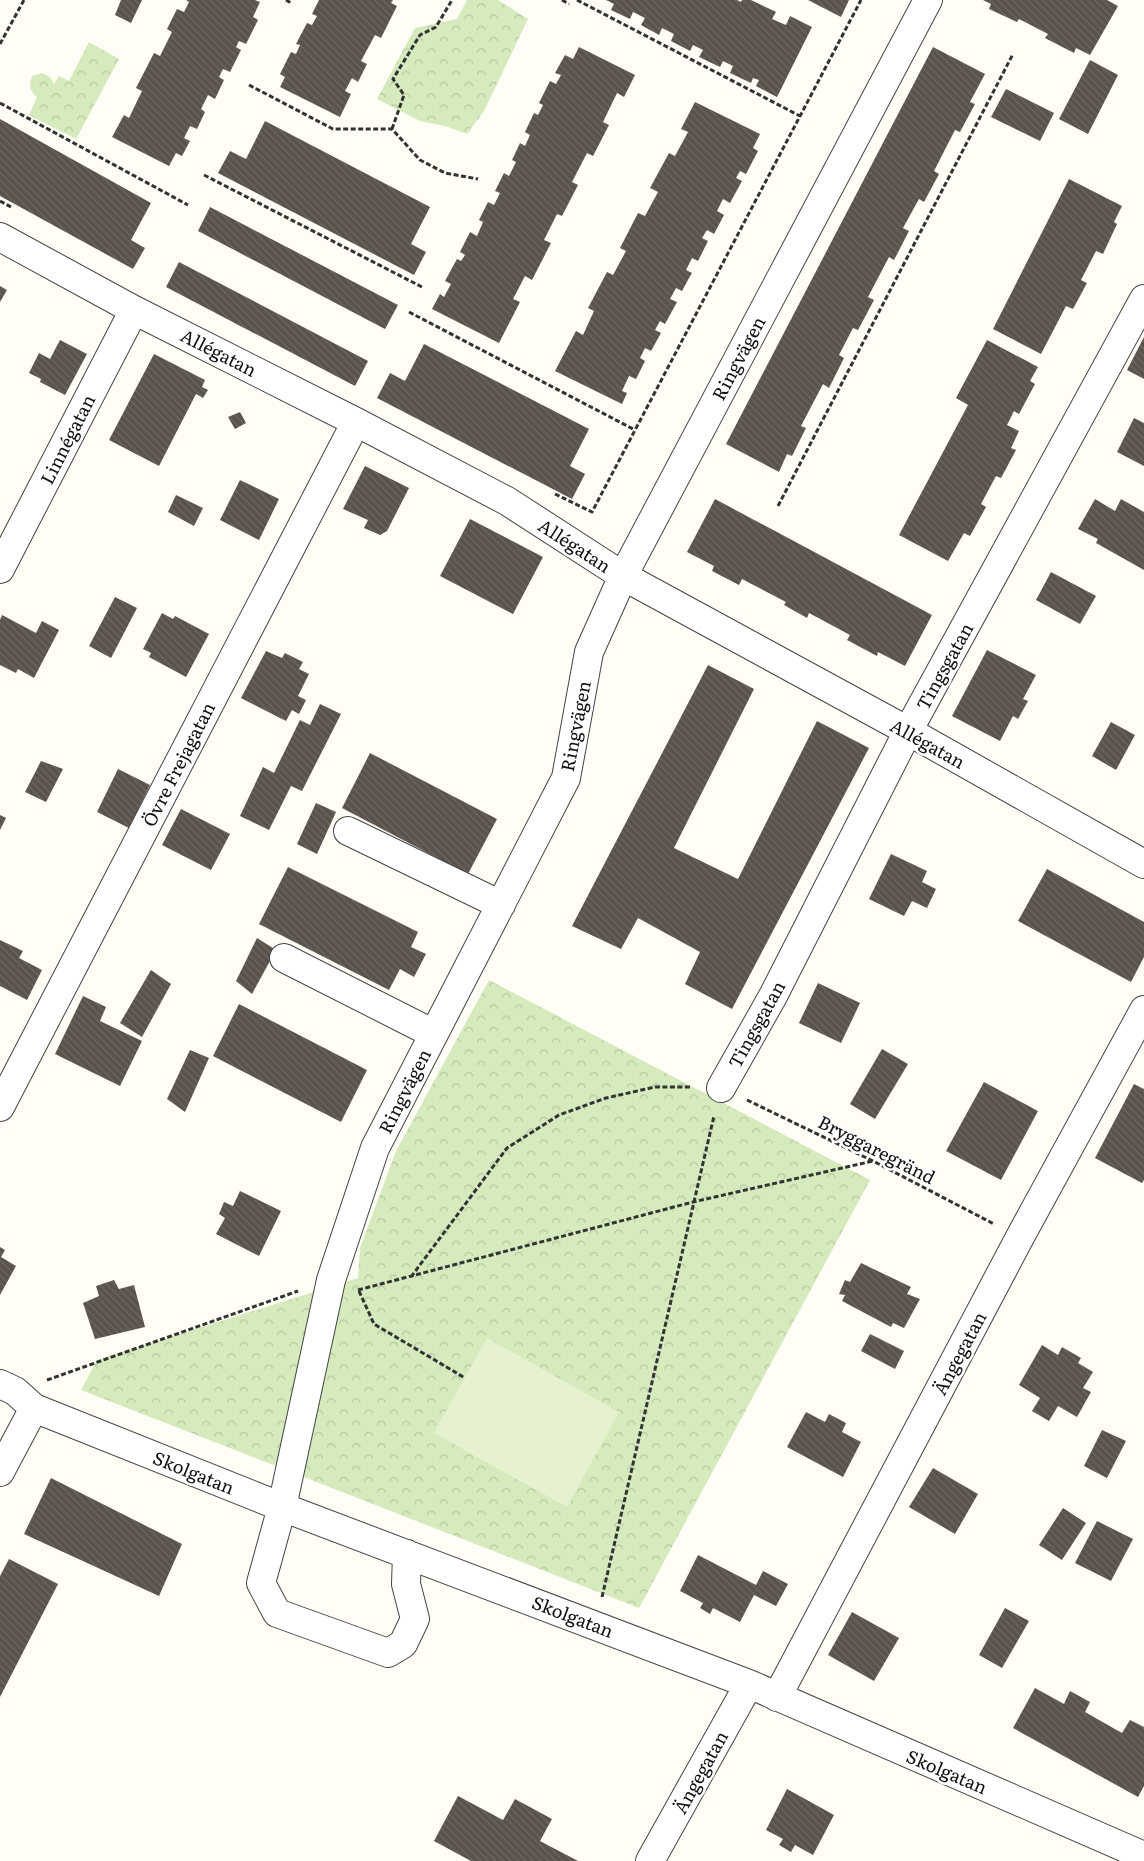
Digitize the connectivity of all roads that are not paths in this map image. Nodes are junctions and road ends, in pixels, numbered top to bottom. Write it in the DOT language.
graph roads {
  1 [pos="928,0"];
  2 [pos="0,237"];
  3 [pos="1144,299"];
  4 [pos="134,310"];
  5 [pos="356,422"];
  6 [pos="0,569"];
  7 [pos="623,576"];
  8 [pos="908,731"];
  9 [pos="348,830"];
  10 [pos="1144,864"];
  11 [pos="501,905"];
  12 [pos="284,958"];
  13 [pos="1144,1010"];
  14 [pos="434,1034"];
  15 [pos="721,1088"];
  16 [pos="0,1107"];
  17 [pos="16,1394"];
  18 [pos="0,1472"];
  19 [pos="282,1507"];
  20 [pos="407,1554"];
  21 [pos="749,1684"];
  22 [pos="777,1697"];
  23 [pos="1144,1856"];
  24 [pos="650,1861"];
  1 -- 7 [label="street, Ringvägen"];
  2 -- 4 [label="street, Allégatan"];
  3 -- 8 [label="street, Tingsgatan"];
  4 -- 5 [label="street, Allégatan"];
  4 -- 6 [label="street, Linnégatan"];
  5 -- 7 [label="street, Allégatan"];
  5 -- 16 [label="street, Övre Frejagatan"];
  7 -- 8 [label="street, Allégatan"];
  7 -- 11 [label="street, Ringvägen"];
  8 -- 10 [label="street, Allégatan"];
  8 -- 15 [label="street, Tingsgatan"];
  9 -- 11 [label="street"];
  11 -- 14 [label="street, Ringvägen"];
  12 -- 14 [label="street"];
  13 -- 22 [label="street, Ängegatan"];
  14 -- 19 [label="street, Ringvägen"];
  17 -- 18 [label="street"];
  17 -- 19 [label="street, Skolgatan"];
  19 -- 20 [label="street, Skolgatan"];
  19 -- 20 [label="street, Ringvägen"];
  20 -- 21 [label="street, Skolgatan"];
  21 -- 22 [label="street, Skolgatan"];
  21 -- 24 [label="street, Ängegatan"];
  22 -- 23 [label="street, Skolgatan"];
}
